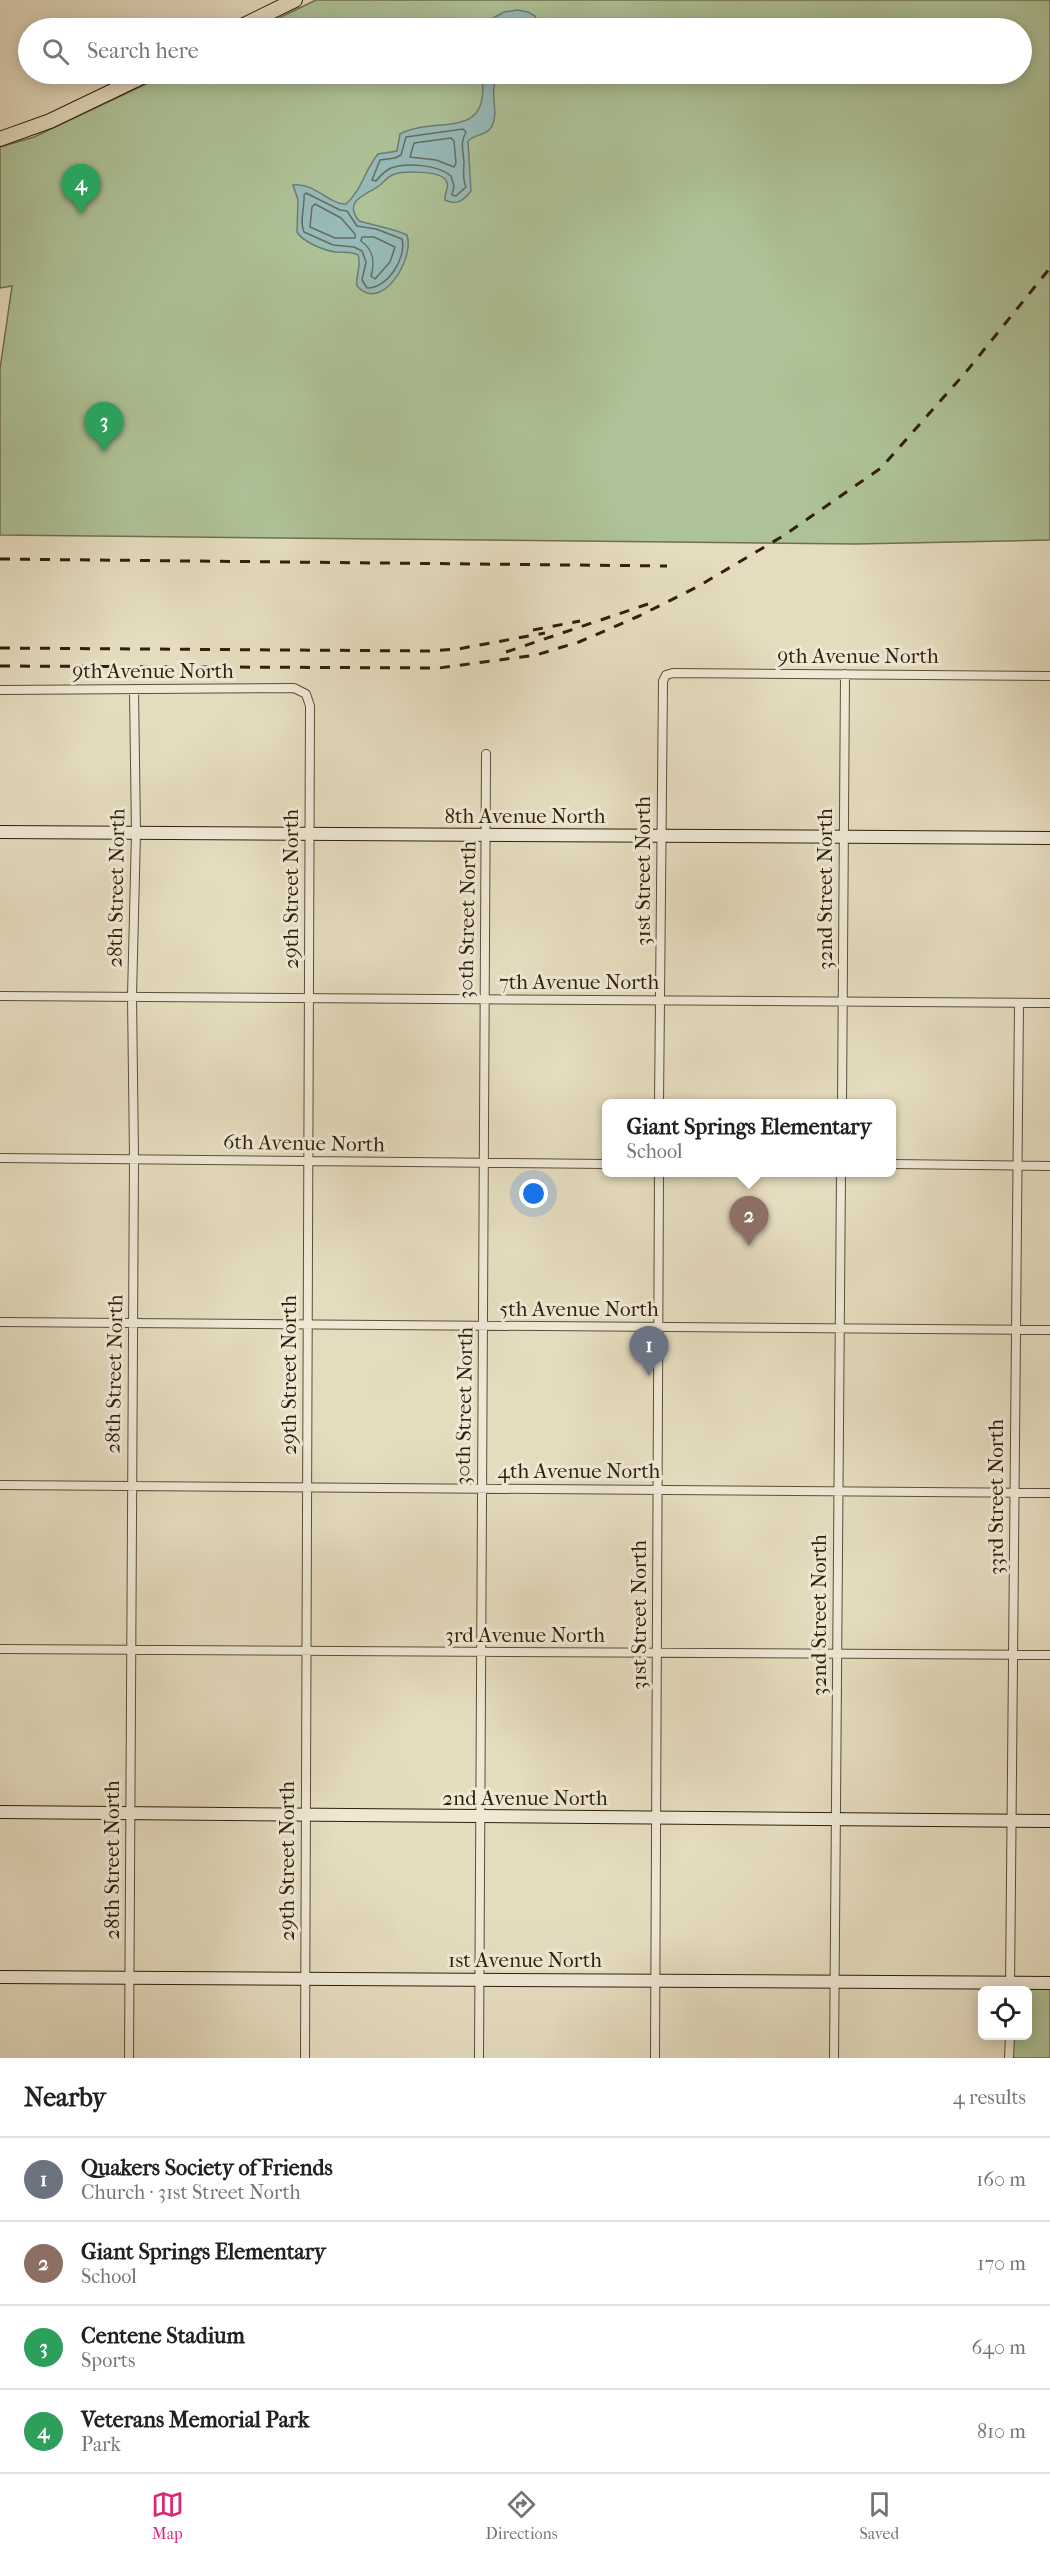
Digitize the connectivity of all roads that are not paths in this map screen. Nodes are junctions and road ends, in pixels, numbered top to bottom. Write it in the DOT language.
graph roads {
  1 [pos="295,0"];
  2 [pos="258,18"];
  3 [pos="127,84"];
  4 [pos="0,139"];
  5 [pos="845,674"];
  6 [pos="666,675"];
  7 [pos="1050,676"];
  8 [pos="0,690"];
  9 [pos="134,690"];
  10 [pos="306,694"];
  11 [pos="486,754"];
  12 [pos="0,832"];
  13 [pos="136,833"];
  14 [pos="310,834"];
  15 [pos="486,836"];
  16 [pos="661,836"];
  17 [pos="843,836"];
  18 [pos="1050,838"];
  19 [pos="0,996"];
  20 [pos="132,996"];
  21 [pos="309,999"];
  22 [pos="484,1000"];
  23 [pos="660,1001"];
  24 [pos="842,1002"];
  25 [pos="1050,1003"];
  26 [pos="1019,1004"];
  27 [pos="659,1099"];
  28 [pos="842,1099"];
  29 [pos="0,1158"];
  30 [pos="134,1158"];
  31 [pos="309,1162"];
  32 [pos="484,1163"];
  33 [pos="602,1164"];
  34 [pos="896,1164"];
  35 [pos="1016,1165"];
  36 [pos="1050,1166"];
  37 [pos="658,1177"];
  38 [pos="841,1177"];
  39 [pos="0,1322"];
  40 [pos="133,1324"];
  41 [pos="307,1324"];
  42 [pos="483,1326"];
  43 [pos="658,1327"];
  44 [pos="839,1328"];
  45 [pos="1016,1330"];
  46 [pos="1050,1330"];
  47 [pos="0,1485"];
  48 [pos="131,1485"];
  49 [pos="307,1487"];
  50 [pos="657,1488"];
  51 [pos="481,1490"];
  52 [pos="837,1491"];
  53 [pos="1015,1492"];
  54 [pos="1050,1493"];
  55 [pos="0,1649"];
  56 [pos="132,1649"];
  57 [pos="306,1652"];
  58 [pos="481,1653"];
  59 [pos="658,1653"];
  60 [pos="837,1654"];
  61 [pos="1013,1654"];
  62 [pos="1050,1655"];
  63 [pos="0,1812"];
  64 [pos="130,1812"];
  65 [pos="306,1816"];
  66 [pos="481,1817"];
  67 [pos="656,1818"];
  68 [pos="836,1819"];
  69 [pos="1050,1821"];
  70 [pos="1012,1822"];
  71 [pos="0,1977"];
  72 [pos="129,1977"];
  73 [pos="305,1979"];
  74 [pos="479,1979"];
  75 [pos="655,1981"];
  76 [pos="835,1982"];
  77 [pos="1050,1983"];
  78 [pos="1010,1986"];
  79 [pos="1010,2040"];
  80 [pos="129,2058"];
  81 [pos="305,2058"];
  82 [pos="479,2058"];
  83 [pos="655,2058"];
  84 [pos="834,2058"];
  85 [pos="1009,2058"];
  1 -- 2 [label="main road"];
  3 -- 4 [label="main road"];
  5 -- 6 [label="street, 9th Avenue North"];
  5 -- 7 [label="street, 9th Avenue North"];
  5 -- 17 [label="street, 32nd Street North"];
  6 -- 16 [label="street, 31st Street North"];
  8 -- 9 [label="street, 9th Avenue North"];
  9 -- 10 [label="street, 9th Avenue North"];
  9 -- 13 [label="street, 28th Street North"];
  10 -- 14 [label="street, 29th Street North"];
  11 -- 15 [label="street, 30th Street North"];
  12 -- 13 [label="main road, 8th Avenue North"];
  13 -- 14 [label="main road, 8th Avenue North"];
  13 -- 20 [label="street, 28th Street North"];
  14 -- 15 [label="main road, 8th Avenue North"];
  14 -- 21 [label="street, 29th Street North"];
  15 -- 16 [label="main road, 8th Avenue North"];
  15 -- 22 [label="street, 30th Street North"];
  16 -- 17 [label="main road, 8th Avenue North"];
  16 -- 23 [label="street, 31st Street North"];
  17 -- 18 [label="main road, 8th Avenue North"];
  17 -- 24 [label="street, 32nd Street North"];
  19 -- 20 [label="street, 7th Avenue North"];
  20 -- 21 [label="street, 7th Avenue North"];
  20 -- 30 [label="street, 28th Street North"];
  21 -- 22 [label="street, 7th Avenue North"];
  21 -- 31 [label="street, 29th Street North"];
  22 -- 23 [label="street, 7th Avenue North"];
  22 -- 32 [label="street, 30th Street North"];
  23 -- 24 [label="street, 7th Avenue North"];
  23 -- 27 [label="street, 31st Street North"];
  24 -- 26 [label="street, 7th Avenue North"];
  24 -- 28 [label="street, 32nd Street North"];
  25 -- 26 [label="street, 7th Avenue North"];
  26 -- 35 [label="street, 33rd Street North"];
  29 -- 30 [label="street, 6th Avenue North"];
  30 -- 31 [label="street, 6th Avenue North"];
  30 -- 40 [label="street, 28th Street North"];
  31 -- 32 [label="street, 6th Avenue North"];
  31 -- 41 [label="street, 29th Street North"];
  32 -- 33 [label="street, 6th Avenue North"];
  32 -- 42 [label="street, 30th Street North"];
  34 -- 35 [label="street"];
  35 -- 36 [label="street"];
  35 -- 45 [label="street, 33rd Street North"];
  37 -- 43 [label="street, 31st Street North"];
  38 -- 44 [label="street, 32nd Street North"];
  39 -- 40 [label="street, 5th Avenue North"];
  40 -- 41 [label="street, 5th Avenue North"];
  40 -- 48 [label="street, 28th Street North"];
  41 -- 42 [label="street, 5th Avenue North"];
  41 -- 49 [label="street, 29th Street North"];
  42 -- 43 [label="street, 5th Avenue North"];
  42 -- 51 [label="street, 30th Street North"];
  43 -- 44 [label="street, 5th Avenue North"];
  43 -- 50 [label="street, 31st Street North"];
  44 -- 45 [label="street, 5th Avenue North"];
  44 -- 52 [label="street, 32nd Street North"];
  45 -- 46 [label="street, 5th Avenue North"];
  45 -- 53 [label="street, 33rd Street North"];
  47 -- 48 [label="street, 4th Avenue North"];
  48 -- 49 [label="street, 4th Avenue North"];
  48 -- 56 [label="street, 28th Street North"];
  49 -- 51 [label="street, 4th Avenue North"];
  49 -- 57 [label="street, 29th Street North"];
  50 -- 51 [label="street, 4th Avenue North"];
  50 -- 52 [label="street, 4th Avenue North"];
  50 -- 59 [label="street, 31st Street North"];
  51 -- 58 [label="street, 30th Street North"];
  52 -- 53 [label="street, 4th Avenue North"];
  52 -- 60 [label="street, 32nd Street North"];
  53 -- 54 [label="street, 4th Avenue North"];
  53 -- 61 [label="street, 33rd Street North"];
  55 -- 56 [label="street, 3rd Avenue North"];
  56 -- 57 [label="street, 3rd Avenue North"];
  56 -- 64 [label="street, 28th Street North"];
  57 -- 58 [label="street, 3rd Avenue North"];
  57 -- 65 [label="street, 29th Street North"];
  58 -- 59 [label="street, 3rd Avenue North"];
  58 -- 66 [label="street, 30th Street North"];
  59 -- 60 [label="street, 3rd Avenue North"];
  59 -- 67 [label="street, 31st Street North"];
  60 -- 61 [label="street, 3rd Avenue North"];
  60 -- 68 [label="street, 32nd Street North"];
  61 -- 62 [label="street, 3rd Avenue North"];
  61 -- 70 [label="street, 33rd Street North"];
  63 -- 64 [label="main road, 2nd Avenue North"];
  64 -- 65 [label="main road, 2nd Avenue North"];
  64 -- 72 [label="street, 28th Street North"];
  65 -- 66 [label="main road, 2nd Avenue North"];
  65 -- 73 [label="street, 29th Street North"];
  66 -- 67 [label="main road, 2nd Avenue North"];
  66 -- 74 [label="street, 30th Street North"];
  67 -- 68 [label="main road, 2nd Avenue North"];
  67 -- 75 [label="street, 31st Street North"];
  68 -- 70 [label="main road, 2nd Avenue North"];
  68 -- 76 [label="street, 32nd Street North"];
  69 -- 70 [label="main road, 2nd Avenue North"];
  70 -- 78 [label="street, 33rd Street North"];
  71 -- 72 [label="main road, 1st Avenue North"];
  72 -- 73 [label="main road, 1st Avenue North"];
  72 -- 80 [label="street, 28th Street North"];
  73 -- 74 [label="main road, 1st Avenue North"];
  73 -- 81 [label="street, 29th Street North"];
  74 -- 75 [label="main road, 1st Avenue North"];
  74 -- 82 [label="street, 30th Street North"];
  75 -- 76 [label="main road, 1st Avenue North"];
  75 -- 83 [label="street, 31st Street North"];
  76 -- 78 [label="main road, 1st Avenue North"];
  76 -- 84 [label="street, 32nd Street North"];
  77 -- 78 [label="main road, 1st Avenue North"];
  79 -- 85 [label="street"];
}
